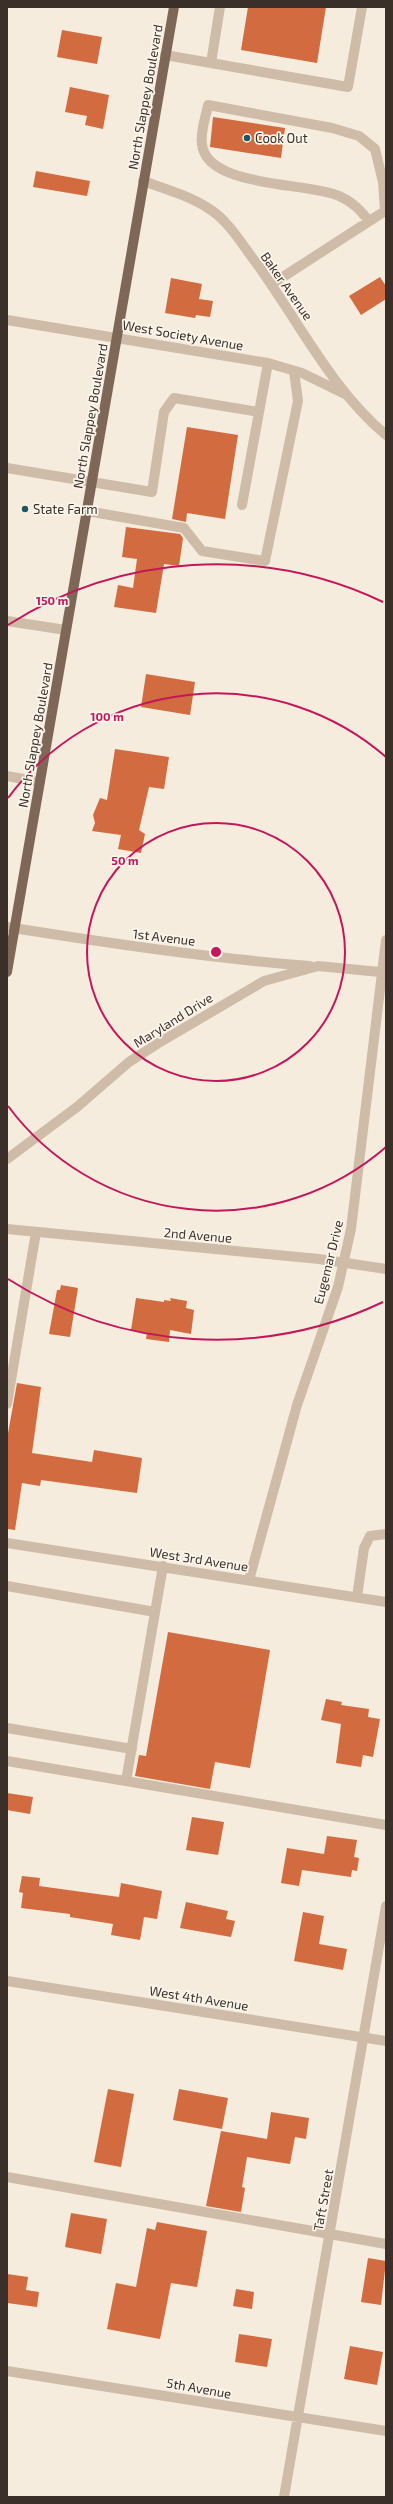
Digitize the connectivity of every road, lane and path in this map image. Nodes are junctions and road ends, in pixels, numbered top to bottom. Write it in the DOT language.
graph roads {
  1 [pos="174,7"];
  2 [pos="220,7"];
  3 [pos="362,7"];
  4 [pos="165,55"];
  5 [pos="211,63"];
  6 [pos="143,181"];
  7 [pos="386,212"];
  8 [pos="369,221"];
  9 [pos="272,284"];
  10 [pos="7,320"];
  11 [pos="117,336"];
  12 [pos="268,363"];
  13 [pos="294,371"];
  14 [pos="348,395"];
  15 [pos="259,412"];
  16 [pos="386,435"];
  17 [pos="7,468"];
  18 [pos="92,481"];
  19 [pos="242,504"];
  20 [pos="87,511"];
  21 [pos="7,621"];
  22 [pos="66,630"];
  23 [pos="7,776"];
  24 [pos="40,782"];
  25 [pos="11,927"];
  26 [pos="386,940"];
  27 [pos="384,951"];
  28 [pos="318,966"];
  29 [pos="7,972"];
  30 [pos="380,972"];
  31 [pos="7,1159"];
  32 [pos="7,1229"];
  33 [pos="36,1232"];
  34 [pos="343,1263"];
  35 [pos="386,1269"];
  36 [pos="7,1404"];
  37 [pos="386,1534"];
  38 [pos="7,1542"];
  39 [pos="163,1566"];
  40 [pos="249,1580"];
  41 [pos="7,1586"];
  42 [pos="357,1597"];
  43 [pos="386,1602"];
  44 [pos="156,1612"];
  45 [pos="7,1728"];
  46 [pos="132,1749"];
  47 [pos="7,1761"];
  48 [pos="126,1781"];
  49 [pos="386,1825"];
  50 [pos="386,1906"];
  51 [pos="7,1982"];
  52 [pos="364,2037"];
  53 [pos="386,2041"];
  54 [pos="7,2178"];
  55 [pos="330,2233"];
  56 [pos="386,2244"];
  57 [pos="7,2371"];
  58 [pos="297,2417"];
  59 [pos="386,2431"];
  60 [pos="284,2497"];
  1 -- 4 [label="main road, North Slappey Boulevard"];
  2 -- 5 [label="street"];
  3 -- 5 [label="street"];
  4 -- 5 [label="street"];
  4 -- 6 [label="main road, North Slappey Boulevard"];
  6 -- 9 [label="street, Baker Avenue"];
  6 -- 11 [label="main road, North Slappey Boulevard"];
  7 -- 8 [label="street"];
  7 -- 8 [label="street"];
  8 -- 9 [label="street"];
  9 -- 14 [label="street, Baker Avenue"];
  10 -- 11 [label="street, West Society Avenue"];
  11 -- 12 [label="street, West Society Avenue"];
  11 -- 18 [label="main road, North Slappey Boulevard"];
  12 -- 13 [label="street, West Society Avenue"];
  12 -- 15 [label="street"];
  13 -- 14 [label="street, West Society Avenue"];
  13 -- 20 [label="street"];
  14 -- 16 [label="street, Baker Avenue"];
  15 -- 18 [label="street"];
  15 -- 19 [label="street"];
  17 -- 18 [label="street"];
  18 -- 20 [label="main road, North Slappey Boulevard"];
  20 -- 22 [label="main road, North Slappey Boulevard"];
  21 -- 22 [label="street"];
  22 -- 24 [label="main road, North Slappey Boulevard"];
  23 -- 24 [label="street"];
  24 -- 25 [label="main road, North Slappey Boulevard"];
  25 -- 28 [label="street, 1st Avenue"];
  25 -- 29 [label="main road, North Slappey Boulevard"];
  26 -- 27 [label="street, Eugemar Drive"];
  27 -- 30 [label="street, Eugemar Drive"];
  28 -- 30 [label="street, Maryland Drive"];
  28 -- 31 [label="street, Maryland Drive"];
  30 -- 34 [label="street, Eugemar Drive"];
  32 -- 33 [label="street, 2nd Avenue"];
  33 -- 34 [label="street, 2nd Avenue"];
  33 -- 36 [label="street"];
  34 -- 35 [label="street, 2nd Avenue"];
  34 -- 40 [label="street, Eugemar Drive"];
  37 -- 42 [label="street"];
  38 -- 39 [label="street, West 3rd Avenue"];
  39 -- 40 [label="street, West 3rd Avenue"];
  39 -- 44 [label="street"];
  40 -- 42 [label="street, West 3rd Avenue"];
  41 -- 44 [label="street"];
  42 -- 43 [label="street, West 3rd Avenue"];
  44 -- 46 [label="street"];
  45 -- 46 [label="street"];
  46 -- 48 [label="street"];
  47 -- 48 [label="street"];
  48 -- 49 [label="street"];
  50 -- 52 [label="street, Taft Street"];
  51 -- 52 [label="street, West 4th Avenue"];
  52 -- 53 [label="street, West 4th Avenue"];
  52 -- 55 [label="street, Taft Street"];
  54 -- 55 [label="street"];
  55 -- 56 [label="street"];
  55 -- 58 [label="street, Taft Street"];
  57 -- 58 [label="street, 5th Avenue"];
  58 -- 59 [label="street, 5th Avenue"];
  58 -- 60 [label="street, Taft Street"];
}
